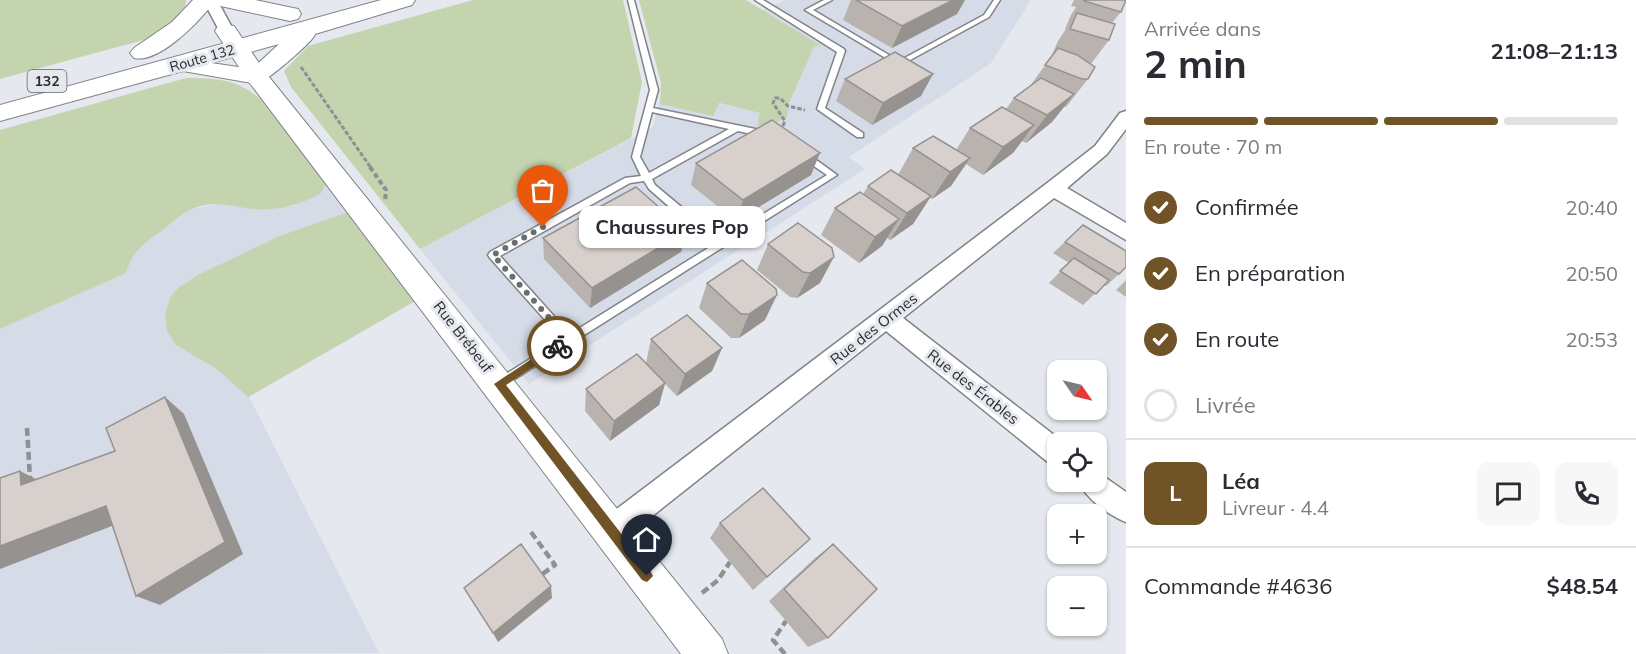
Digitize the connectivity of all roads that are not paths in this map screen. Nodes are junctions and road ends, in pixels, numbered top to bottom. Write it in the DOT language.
graph roads {
  1 [pos="205,0"];
  2 [pos="210,0"];
  3 [pos="224,0"];
  4 [pos="344,0"];
  5 [pos="404,0"];
  6 [pos="631,0"];
  7 [pos="758,0"];
  8 [pos="830,0"];
  9 [pos="997,0"];
  10 [pos="290,14"];
  11 [pos="319,26"];
  12 [pos="232,40"];
  13 [pos="142,53"];
  14 [pos="176,66"];
  15 [pos="257,77"];
  16 [pos="0,96"];
  17 [pos="648,109"];
  18 [pos="0,113"];
  19 [pos="1126,117"];
  20 [pos="737,128"];
  21 [pos="860,135"];
  22 [pos="778,137"];
  23 [pos="796,150"];
  24 [pos="647,178"];
  25 [pos="1053,189"];
  26 [pos="1126,232"];
  27 [pos="720,245"];
  28 [pos="888,319"];
  29 [pos="568,339"];
  30 [pos="499,384"];
  31 [pos="1047,445"];
  32 [pos="1105,492"];
  33 [pos="1126,509"];
  34 [pos="612,530"];
  35 [pos="707,654"];
  1 -- 13 [label="highway"];
  2 -- 12 [label="street"];
  3 -- 10 [label="highway"];
  4 -- 10 [label="highway, Route 132 / 132"];
  5 -- 11 [label="highway, Route 132 / 132"];
  6 -- 17 [label="lane"];
  7 -- 21 [label="lane"];
  8 -- 9 [label="lane"];
  10 -- 12 [label="highway, Route 132 / 132"];
  11 -- 12 [label="highway, Route 132 / 132"];
  11 -- 15 [label="highway"];
  12 -- 13 [label="highway, Route 132 / 132"];
  12 -- 14 [label="highway, Route 132 / 132"];
  12 -- 15 [label="street, Rue Brébeuf"];
  13 -- 16 [label="highway, Route 132 / 132"];
  14 -- 15 [label="highway"];
  14 -- 18 [label="highway, Route 132 / 132"];
  15 -- 30 [label="street, Rue Brébeuf"];
  17 -- 20 [label="lane"];
  17 -- 24 [label="lane"];
  19 -- 25 [label="street, Rue des Ormes"];
  20 -- 22 [label="lane"];
  20 -- 24 [label="lane"];
  23 -- 27 [label="lane"];
  24 -- 27 [label="lane"];
  24 -- 29 [label="lane"];
  25 -- 26 [label="street"];
  25 -- 28 [label="street, Rue des Ormes"];
  27 -- 29 [label="lane"];
  28 -- 31 [label="street, Rue des Érables"];
  28 -- 34 [label="street, Rue des Ormes"];
  29 -- 30 [label="lane"];
  30 -- 34 [label="street, Rue Brébeuf"];
  32 -- 33 [label="street"];
  34 -- 35 [label="street, Rue Brébeuf"];
}
